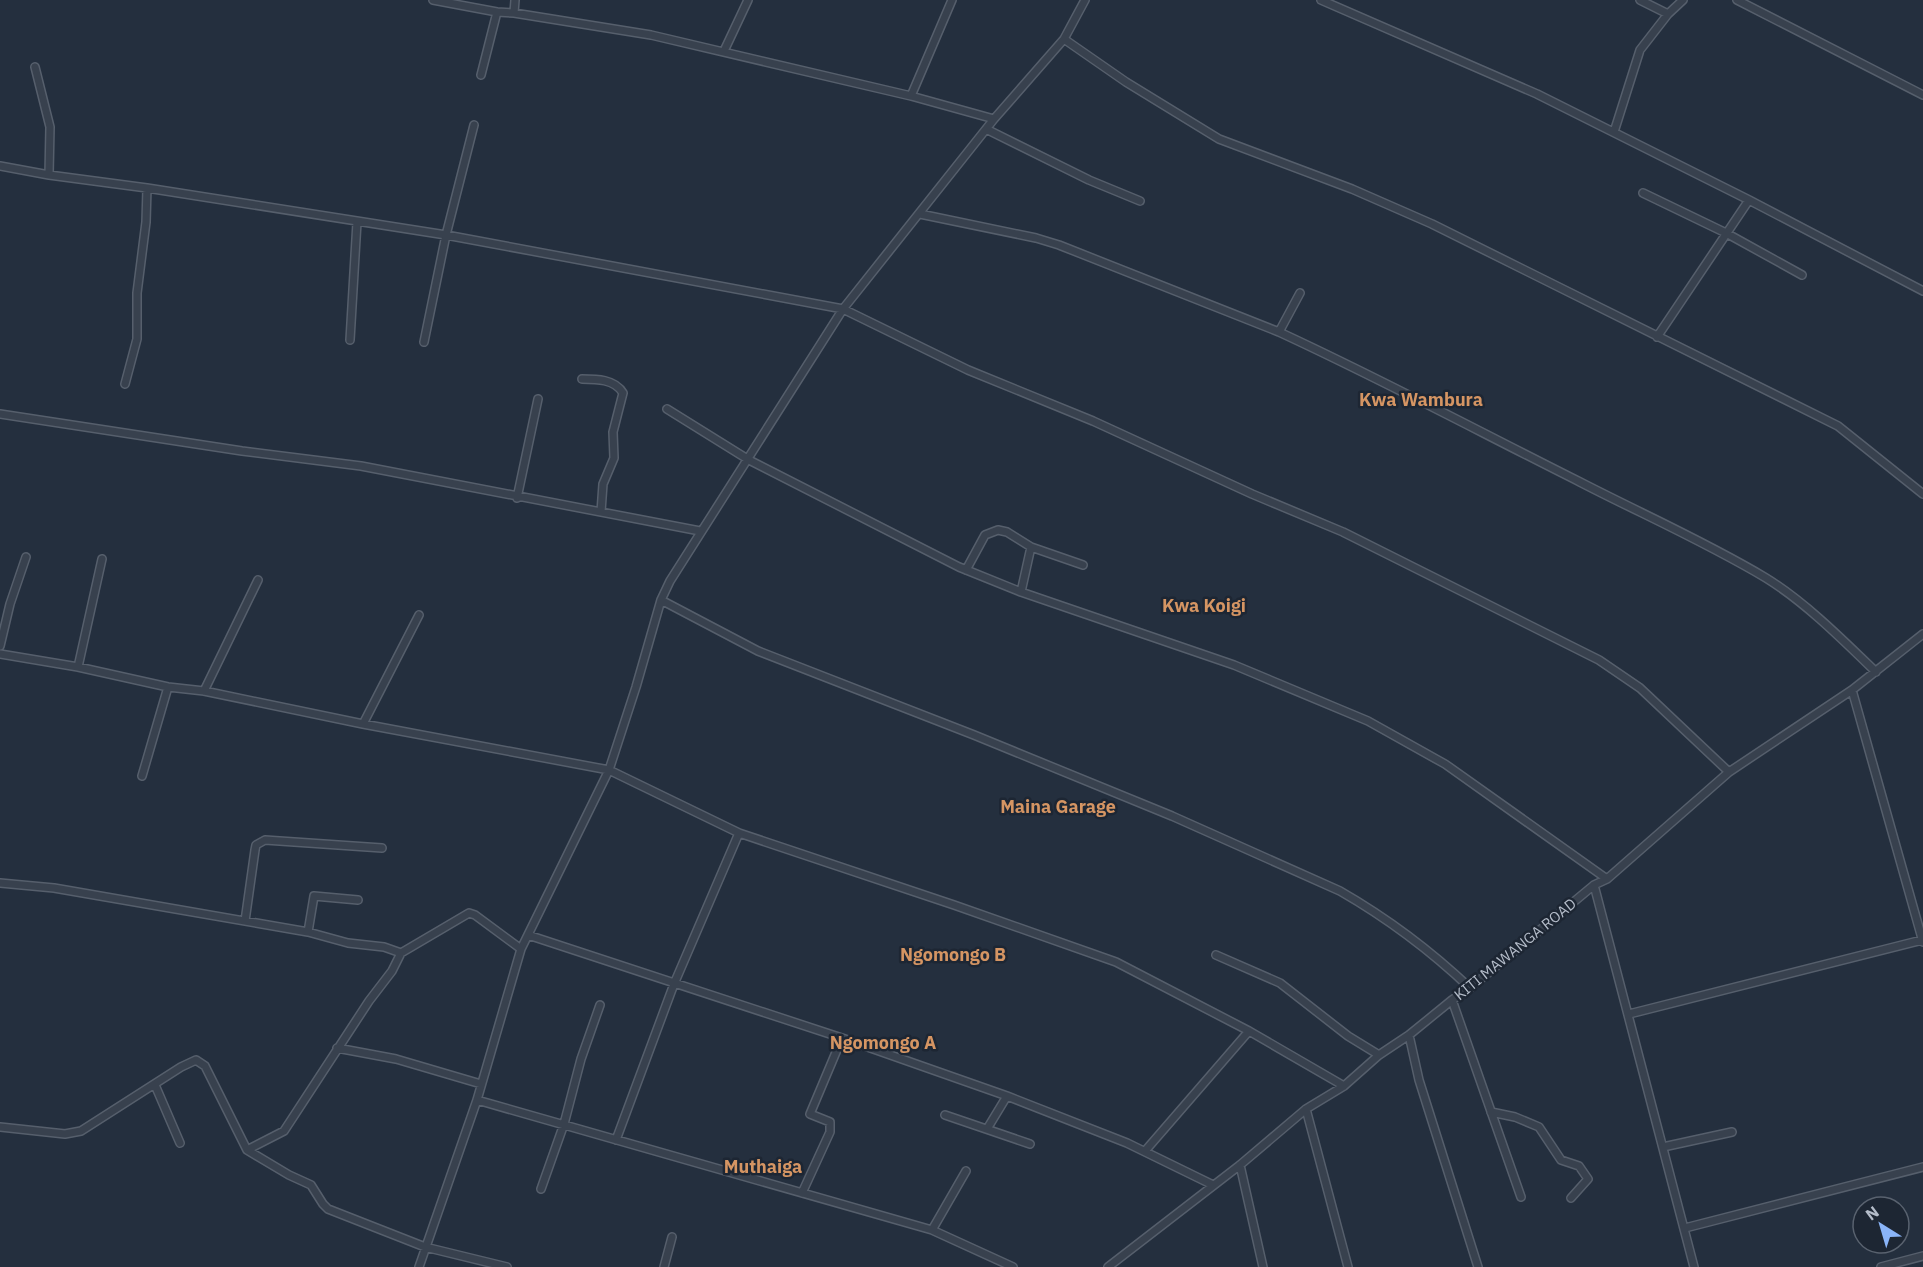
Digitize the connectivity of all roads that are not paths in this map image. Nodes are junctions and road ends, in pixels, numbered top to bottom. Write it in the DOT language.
graph roads {
  1 [pos="434,0"];
  2 [pos="516,0"];
  3 [pos="748,0"];
  4 [pos="952,0"];
  5 [pos="1085,0"];
  6 [pos="1321,0"];
  7 [pos="1640,0"];
  8 [pos="1683,0"];
  9 [pos="1737,0"];
  10 [pos="497,12"];
  11 [pos="514,13"];
  12 [pos="1668,14"];
  13 [pos="1064,39"];
  14 [pos="723,51"];
  15 [pos="35,67"];
  16 [pos="481,75"];
  17 [pos="1923,95"];
  18 [pos="911,96"];
  19 [pos="994,119"];
  20 [pos="474,125"];
  21 [pos="986,129"];
  22 [pos="1614,132"];
  23 [pos="0,166"];
  24 [pos="50,175"];
  25 [pos="147,188"];
  26 [pos="1643,194"];
  27 [pos="1749,200"];
  28 [pos="1140,201"];
  29 [pos="920,214"];
  30 [pos="357,222"];
  31 [pos="1726,233"];
  32 [pos="446,235"];
  33 [pos="1802,275"];
  34 [pos="1923,291"];
  35 [pos="1300,293"];
  36 [pos="843,309"];
  37 [pos="1279,332"];
  38 [pos="1657,337"];
  39 [pos="350,340"];
  40 [pos="424,342"];
  41 [pos="582,379"];
  42 [pos="125,384"];
  43 [pos="538,399"];
  44 [pos="667,409"];
  45 [pos="0,414"];
  46 [pos="749,460"];
  47 [pos="1923,494"];
  48 [pos="517,498"];
  49 [pos="601,512"];
  50 [pos="700,531"];
  51 [pos="1031,547"];
  52 [pos="26,557"];
  53 [pos="102,559"];
  54 [pos="1083,565"];
  55 [pos="966,570"];
  56 [pos="258,580"];
  57 [pos="1021,592"];
  58 [pos="661,600"];
  59 [pos="419,615"];
  60 [pos="1923,634"];
  61 [pos="0,646"];
  62 [pos="0,654"];
  63 [pos="78,667"];
  64 [pos="1876,672"];
  65 [pos="168,687"];
  66 [pos="1852,690"];
  67 [pos="204,691"];
  68 [pos="363,724"];
  69 [pos="609,770"];
  70 [pos="1729,772"];
  71 [pos="142,776"];
  72 [pos="739,833"];
  73 [pos="382,848"];
  74 [pos="1606,879"];
  75 [pos="0,884"];
  76 [pos="1594,885"];
  77 [pos="358,900"];
  78 [pos="244,921"];
  79 [pos="308,932"];
  80 [pos="528,935"];
  81 [pos="1923,941"];
  82 [pos="521,949"];
  83 [pos="401,953"];
  84 [pos="1216,955"];
  85 [pos="674,984"];
  86 [pos="1470,988"];
  87 [pos="1452,1000"];
  88 [pos="600,1005"];
  89 [pos="1629,1014"];
  90 [pos="1249,1031"];
  91 [pos="1409,1035"];
  92 [pos="842,1038"];
  93 [pos="337,1048"];
  94 [pos="1379,1055"];
  95 [pos="481,1084"];
  96 [pos="155,1085"];
  97 [pos="1344,1086"];
  98 [pos="1007,1096"];
  99 [pos="477,1101"];
  100 [pos="1306,1110"];
  101 [pos="1491,1112"];
  102 [pos="945,1116"];
  103 [pos="564,1124"];
  104 [pos="0,1127"];
  105 [pos="987,1130"];
  106 [pos="1732,1132"];
  107 [pos="616,1140"];
  108 [pos="180,1143"];
  109 [pos="1030,1144"];
  110 [pos="1663,1147"];
  111 [pos="247,1150"];
  112 [pos="1145,1151"];
  113 [pos="1240,1165"];
  114 [pos="1923,1167"];
  115 [pos="966,1171"];
  116 [pos="1213,1185"];
  117 [pos="540,1189"];
  118 [pos="802,1194"];
  119 [pos="1521,1197"];
  120 [pos="1571,1198"];
  121 [pos="1685,1228"];
  122 [pos="932,1230"];
  123 [pos="672,1237"];
  124 [pos="425,1247"];
  125 [pos="1923,1256"];
  126 [pos="1112,1266"];
  127 [pos="419,1267"];
  128 [pos="507,1267"];
  129 [pos="664,1267"];
  130 [pos="1013,1267"];
  131 [pos="1263,1267"];
  132 [pos="1348,1267"];
  133 [pos="1478,1267"];
  134 [pos="1694,1267"];
  135 [pos="1881,1267"];
  1 -- 10 [label="street"];
  2 -- 11 [label="street"];
  3 -- 14 [label="street"];
  4 -- 18 [label="street"];
  5 -- 13 [label="street"];
  6 -- 22 [label="street"];
  7 -- 12 [label="street"];
  8 -- 12 [label="street"];
  9 -- 17 [label="street"];
  10 -- 11 [label="street"];
  10 -- 16 [label="street"];
  11 -- 14 [label="street"];
  12 -- 22 [label="street"];
  13 -- 19 [label="street"];
  13 -- 38 [label="street"];
  14 -- 18 [label="street"];
  15 -- 24 [label="street"];
  18 -- 19 [label="street"];
  19 -- 21 [label="street"];
  20 -- 32 [label="street"];
  21 -- 28 [label="street"];
  21 -- 29 [label="street"];
  22 -- 27 [label="street"];
  23 -- 24 [label="street"];
  24 -- 25 [label="street"];
  25 -- 30 [label="street"];
  25 -- 42 [label="street"];
  26 -- 31 [label="street"];
  27 -- 31 [label="street"];
  27 -- 34 [label="street"];
  29 -- 36 [label="street"];
  29 -- 37 [label="street"];
  30 -- 32 [label="street"];
  30 -- 39 [label="street"];
  31 -- 33 [label="street"];
  31 -- 38 [label="street"];
  32 -- 36 [label="street"];
  32 -- 40 [label="street"];
  35 -- 37 [label="street"];
  36 -- 46 [label="street"];
  36 -- 70 [label="street"];
  37 -- 64 [label="street"];
  38 -- 47 [label="street"];
  41 -- 49 [label="street"];
  43 -- 48 [label="street"];
  44 -- 46 [label="street"];
  45 -- 48 [label="street"];
  46 -- 50 [label="street"];
  46 -- 55 [label="street"];
  48 -- 49 [label="street"];
  49 -- 50 [label="street"];
  50 -- 58 [label="street"];
  51 -- 54 [label="street"];
  51 -- 55 [label="street"];
  51 -- 57 [label="street"];
  52 -- 61 [label="street"];
  53 -- 63 [label="street"];
  55 -- 57 [label="street"];
  56 -- 67 [label="street"];
  57 -- 74 [label="street"];
  58 -- 69 [label="street"];
  58 -- 86 [label="street"];
  59 -- 68 [label="street"];
  60 -- 64 [label="street, KITI MAWANGA ROAD"];
  62 -- 63 [label="street"];
  63 -- 65 [label="street"];
  64 -- 66 [label="street, KITI MAWANGA ROAD"];
  65 -- 67 [label="street"];
  65 -- 71 [label="street"];
  66 -- 70 [label="street, KITI MAWANGA ROAD"];
  66 -- 81 [label="street"];
  67 -- 68 [label="street"];
  68 -- 69 [label="street"];
  69 -- 72 [label="street"];
  69 -- 80 [label="street"];
  70 -- 74 [label="street, KITI MAWANGA ROAD"];
  72 -- 85 [label="street"];
  72 -- 90 [label="street"];
  73 -- 78 [label="street"];
  74 -- 76 [label="street, KITI MAWANGA ROAD"];
  75 -- 78 [label="street"];
  76 -- 86 [label="street, KITI MAWANGA ROAD"];
  76 -- 89 [label="street"];
  77 -- 79 [label="street"];
  78 -- 79 [label="street"];
  79 -- 83 [label="street"];
  80 -- 82 [label="street"];
  80 -- 85 [label="street"];
  81 -- 89 [label="street"];
  82 -- 83 [label="street"];
  82 -- 95 [label="street"];
  83 -- 93 [label="street"];
  84 -- 94 [label="street"];
  85 -- 92 [label="street"];
  85 -- 107 [label="street"];
  86 -- 87 [label="street, KITI MAWANGA ROAD"];
  87 -- 91 [label="street, KITI MAWANGA ROAD"];
  87 -- 101 [label="street"];
  88 -- 103 [label="street"];
  89 -- 110 [label="street"];
  90 -- 97 [label="street"];
  90 -- 112 [label="street"];
  91 -- 94 [label="street, KITI MAWANGA ROAD"];
  91 -- 133 [label="street"];
  92 -- 98 [label="street"];
  92 -- 118 [label="street"];
  93 -- 95 [label="street"];
  93 -- 111 [label="street"];
  94 -- 97 [label="street, KITI MAWANGA ROAD"];
  95 -- 99 [label="street"];
  96 -- 104 [label="street"];
  96 -- 108 [label="street"];
  96 -- 111 [label="street"];
  97 -- 100 [label="street, KITI MAWANGA ROAD"];
  98 -- 105 [label="street"];
  98 -- 112 [label="street"];
  99 -- 103 [label="street"];
  99 -- 124 [label="street"];
  100 -- 113 [label="street, KITI MAWANGA ROAD"];
  100 -- 132 [label="street"];
  101 -- 119 [label="street"];
  101 -- 120 [label="street"];
  102 -- 105 [label="street"];
  103 -- 107 [label="street"];
  103 -- 117 [label="street"];
  105 -- 109 [label="street"];
  106 -- 110 [label="street"];
  107 -- 118 [label="street"];
  110 -- 121 [label="street"];
  111 -- 124 [label="street"];
  112 -- 116 [label="street"];
  113 -- 116 [label="street, KITI MAWANGA ROAD"];
  113 -- 131 [label="street"];
  114 -- 121 [label="street"];
  115 -- 122 [label="street"];
  116 -- 126 [label="street, KITI MAWANGA ROAD"];
  118 -- 122 [label="street"];
  121 -- 134 [label="street"];
  122 -- 130 [label="street"];
  123 -- 129 [label="street"];
  124 -- 127 [label="street"];
  124 -- 128 [label="street"];
  125 -- 135 [label="street"];
}
